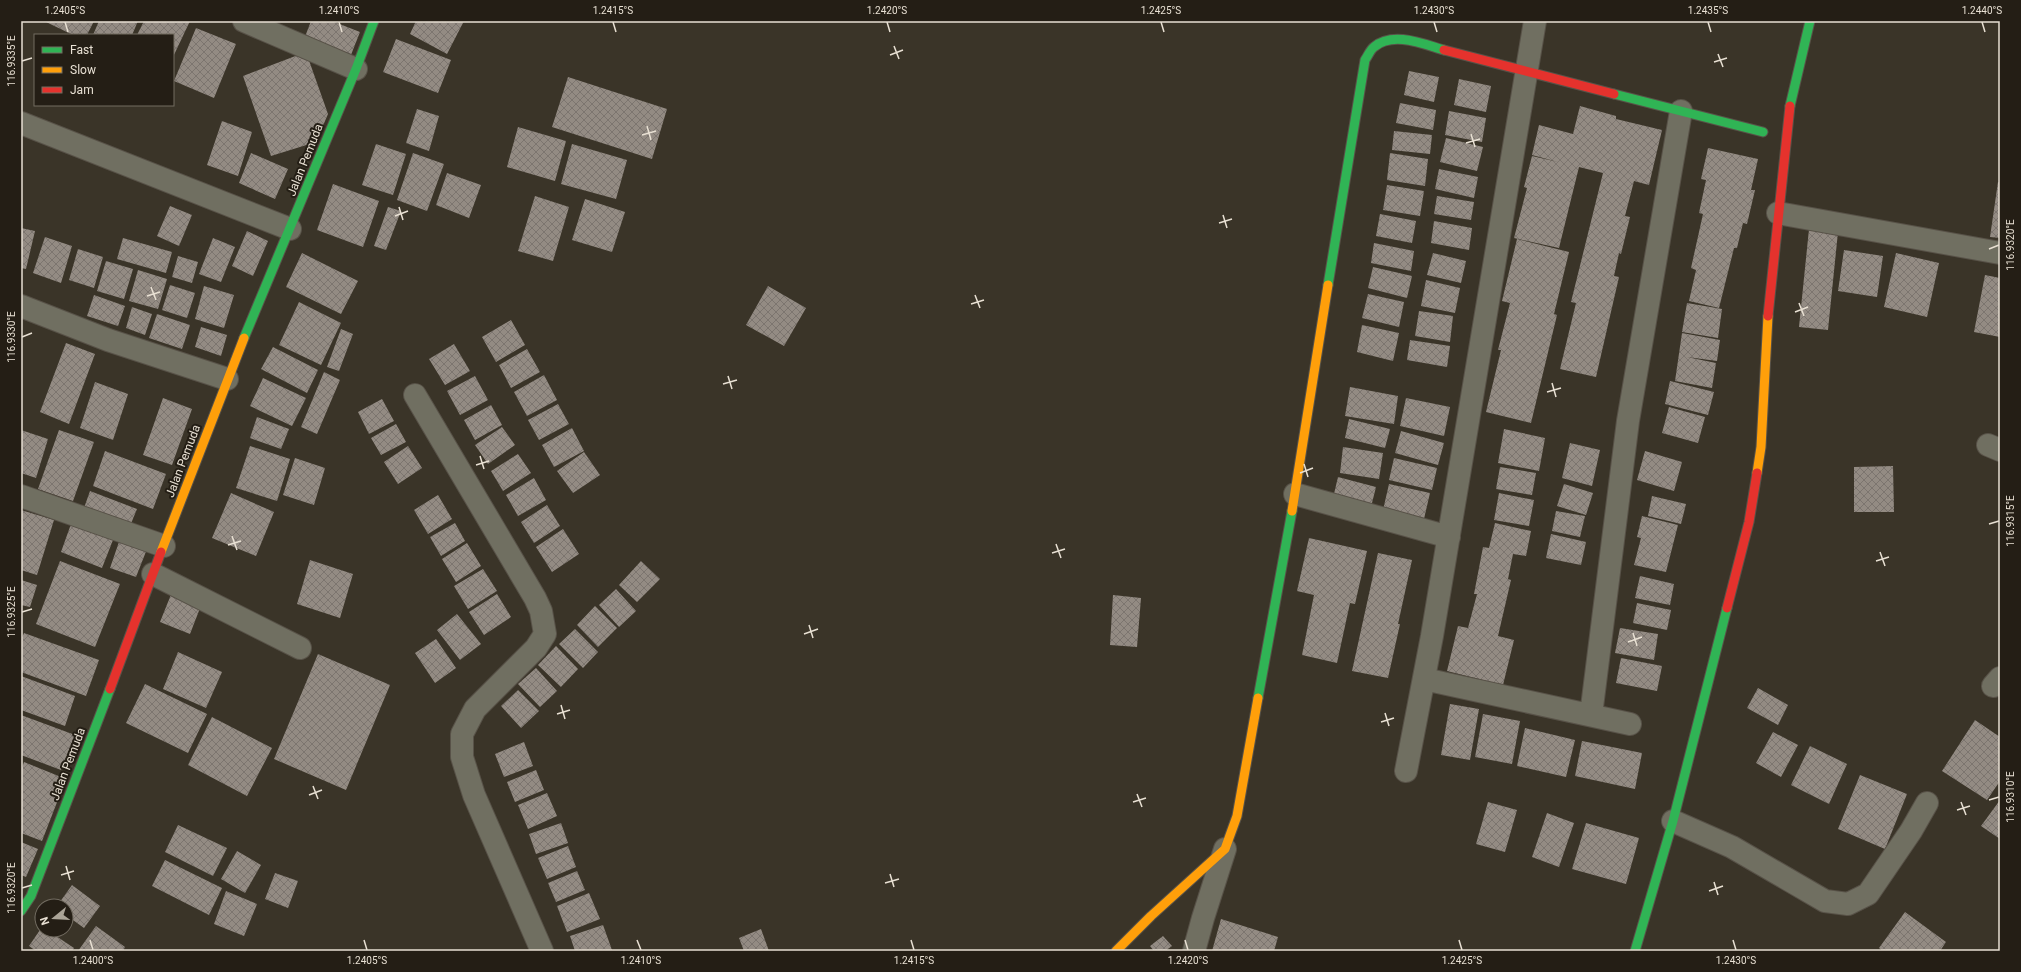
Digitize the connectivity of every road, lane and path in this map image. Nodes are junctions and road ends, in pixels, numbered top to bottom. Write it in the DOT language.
graph roads {
  1 [pos="244,21"];
  2 [pos="374,21"];
  3 [pos="1535,21"];
  4 [pos="1810,21"];
  5 [pos="356,69"];
  6 [pos="1527,70"];
  7 [pos="1681,111"];
  8 [pos="21,123"];
  9 [pos="1763,132"];
  10 [pos="1778,213"];
  11 [pos="290,229"];
  12 [pos="2000,253"];
  13 [pos="21,306"];
  14 [pos="227,379"];
  15 [pos="415,395"];
  16 [pos="1295,494"];
  17 [pos="21,496"];
  18 [pos="1449,537"];
  19 [pos="164,546"];
  20 [pos="153,574"];
  21 [pos="300,648"];
  22 [pos="1424,679"];
  23 [pos="1591,715"];
  24 [pos="1630,724"];
  25 [pos="1406,771"];
  26 [pos="1927,803"];
  27 [pos="1673,821"];
  28 [pos="1226,849"];
  29 [pos="21,911"];
  30 [pos="542,951"];
  31 [pos="1116,951"];
  32 [pos="1194,951"];
  33 [pos="1635,951"];
  1 -- 5 [label="street"];
  2 -- 5 [label="street, Jalan Pemuda"];
  3 -- 6 [label="street"];
  4 -- 10 [label="street"];
  5 -- 11 [label="street, Jalan Pemuda"];
  6 -- 7 [label="street"];
  6 -- 16 [label="street"];
  6 -- 18 [label="street"];
  7 -- 9 [label="street"];
  7 -- 23 [label="street"];
  8 -- 11 [label="street"];
  10 -- 12 [label="street"];
  10 -- 27 [label="street"];
  11 -- 14 [label="street, Jalan Pemuda"];
  13 -- 14 [label="street"];
  14 -- 19 [label="street, Jalan Pemuda"];
  15 -- 30 [label="street"];
  16 -- 18 [label="street"];
  16 -- 28 [label="street"];
  17 -- 19 [label="street"];
  18 -- 22 [label="street"];
  19 -- 20 [label="street, Jalan Pemuda"];
  20 -- 21 [label="street"];
  20 -- 29 [label="street, Jalan Pemuda"];
  22 -- 23 [label="street"];
  22 -- 25 [label="street"];
  23 -- 24 [label="street"];
  26 -- 27 [label="street"];
  27 -- 33 [label="street"];
  28 -- 31 [label="street"];
  28 -- 32 [label="street"];
}
